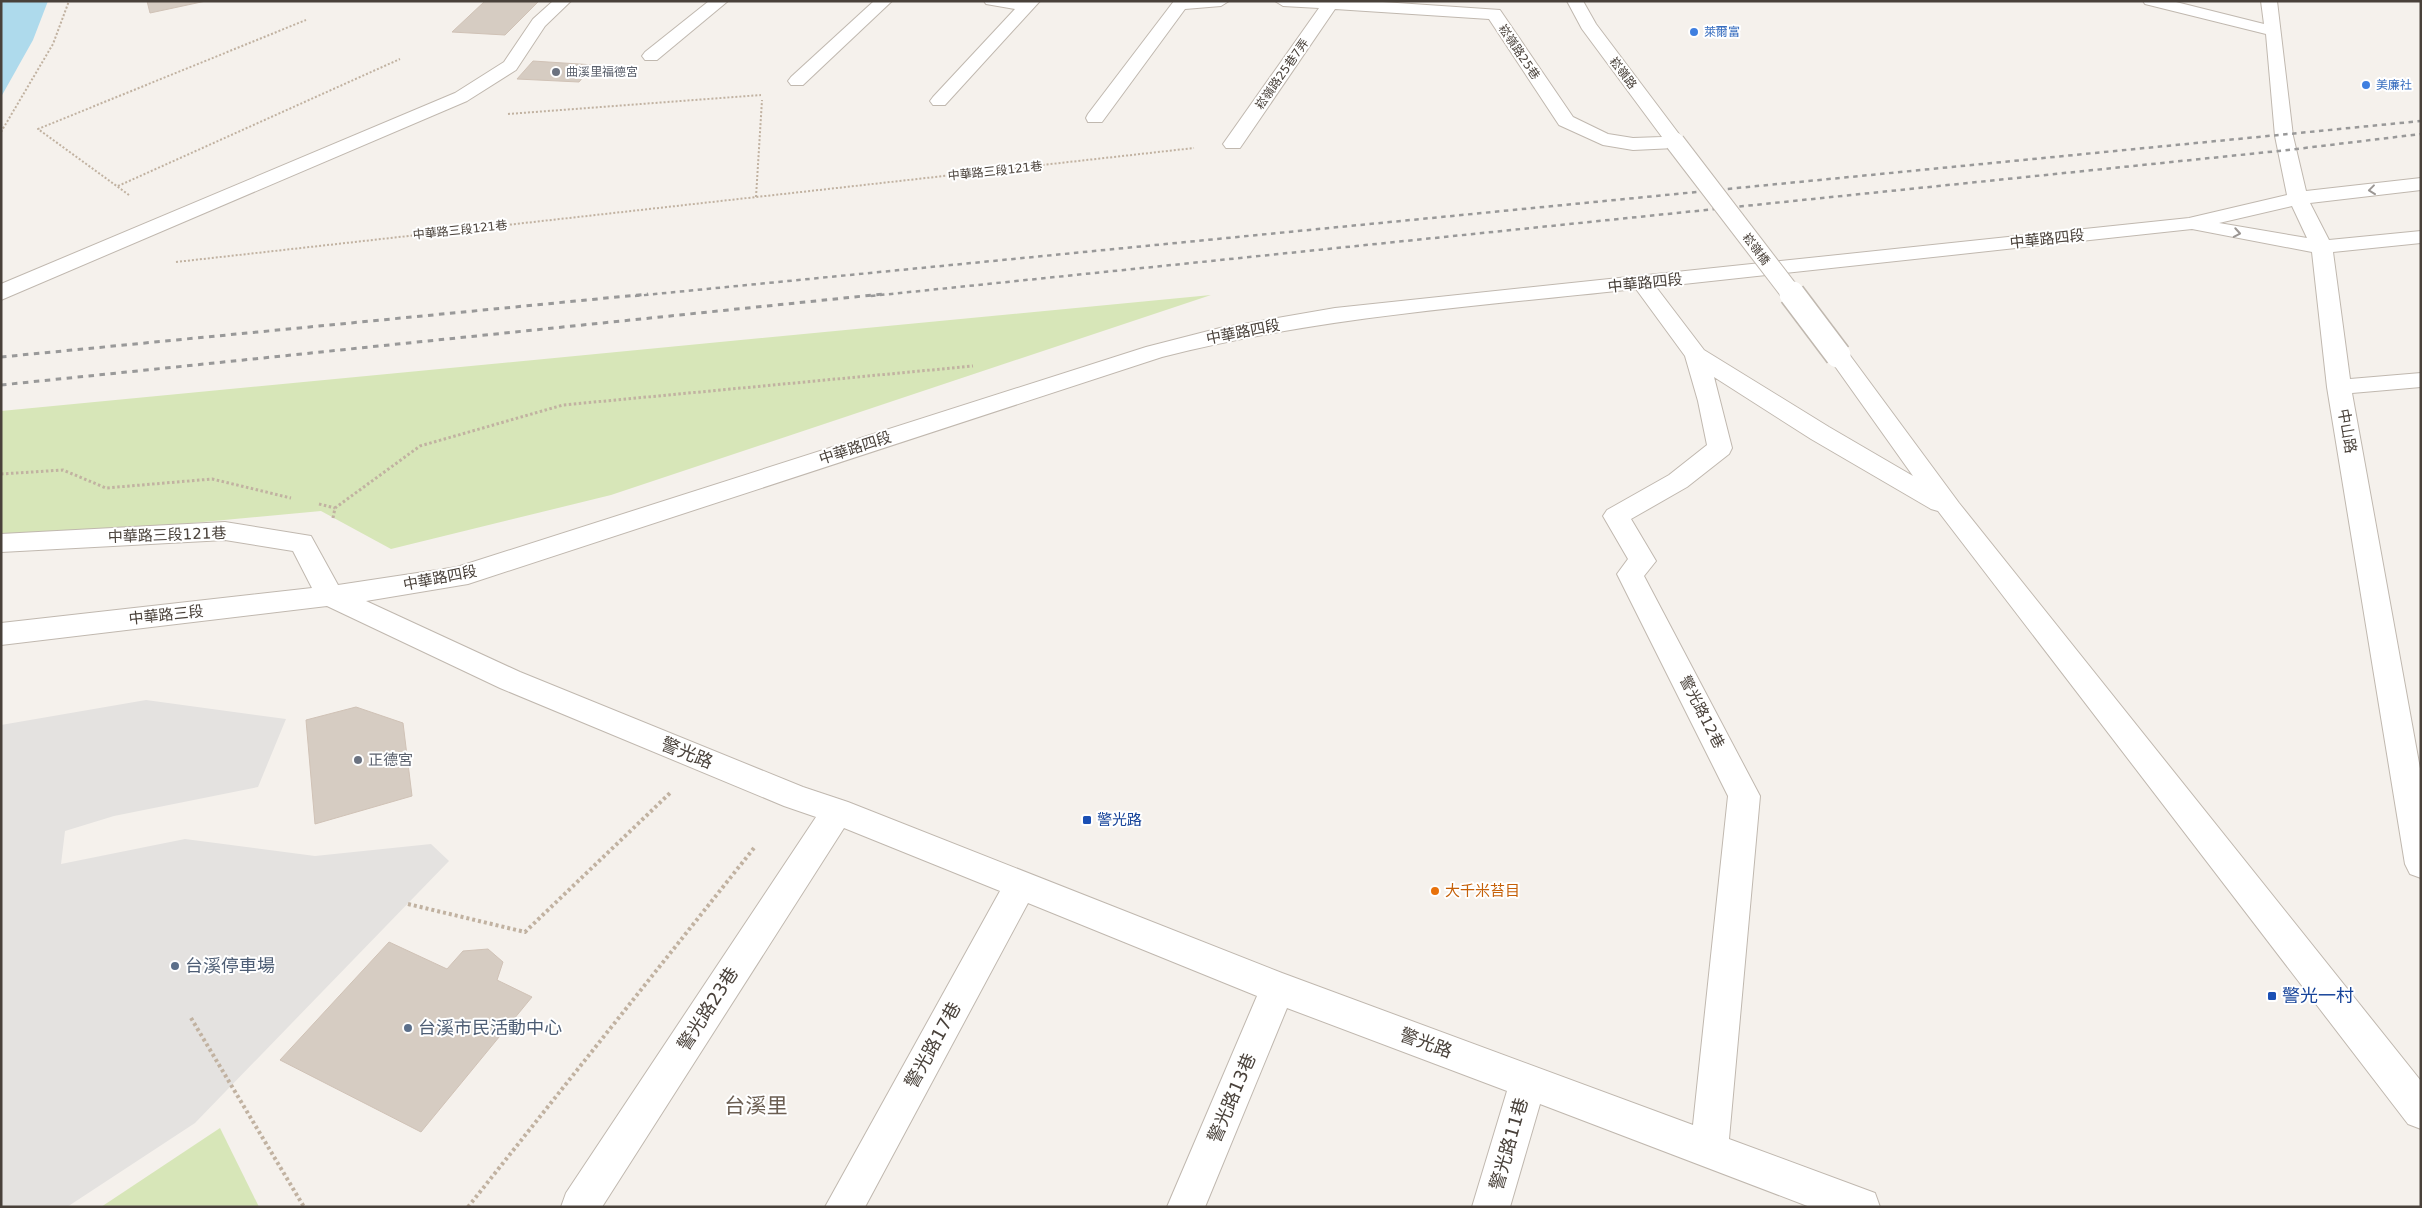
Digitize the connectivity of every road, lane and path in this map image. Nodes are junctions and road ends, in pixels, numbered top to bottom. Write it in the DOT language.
graph roads {
  1 [pos="69,1"];
  2 [pos="562,1"];
  3 [pos="720,1"];
  4 [pos="884,1"];
  5 [pos="992,1"];
  6 [pos="1221,1"];
  7 [pos="1283,1"];
  8 [pos="1574,1"];
  9 [pos="2151,1"];
  10 [pos="2269,1"];
  11 [pos="1030,4"];
  12 [pos="1330,4"];
  13 [pos="306,20"];
  14 [pos="2274,32"];
  15 [pos="651,56"];
  16 [pos="400,59"];
  17 [pos="797,81"];
  18 [pos="939,102"];
  19 [pos="500,114"];
  20 [pos="1095,118"];
  21 [pos="1,132"];
  22 [pos="1675,142"];
  23 [pos="1233,144"];
  24 [pos="2421,184"];
  25 [pos="117,187"];
  26 [pos="756,197"];
  27 [pos="2298,198"];
  28 [pos="167,221"];
  29 [pos="2189,224"];
  30 [pos="2421,237"];
  31 [pos="2322,247"];
  32 [pos="173,262"];
  33 [pos="1642,283"];
  34 [pos="1,294"];
  35 [pos="1696,355"];
  36 [pos="979,366"];
  37 [pos="2421,380"];
  38 [pos="2339,387"];
  39 [pos="1,474"];
  40 [pos="297,499"];
  41 [pos="316,504"];
  42 [pos="335,508"];
  43 [pos="1950,509"];
  44 [pos="331,527"];
  45 [pos="1,543"];
  46 [pos="330,596"];
  47 [pos="1,634"];
  48 [pos="704,760"];
  49 [pos="795,797"];
  50 [pos="836,811"];
  51 [pos="2421,864"];
  52 [pos="1021,884"];
  53 [pos="408,904"];
  54 [pos="1278,988"];
  55 [pos="191,1018"];
  56 [pos="1528,1081"];
  57 [pos="2421,1111"];
  58 [pos="1710,1148"];
  59 [pos="304,1207"];
  60 [pos="468,1207"];
  61 [pos="580,1207"];
  62 [pos="844,1207"];
  63 [pos="1186,1207"];
  64 [pos="1491,1207"];
  65 [pos="1861,1207"];
  1 -- 21 [label="path"];
  2 -- 28 [label="street"];
  3 -- 15 [label="street"];
  4 -- 17 [label="street"];
  5 -- 11 [label="street"];
  6 -- 20 [label="street"];
  7 -- 12 [label="street, 崧嶺路25巷"];
  8 -- 22 [label="street, 崧嶺路"];
  9 -- 14 [label="street"];
  10 -- 14 [label="street, 中山路"];
  11 -- 18 [label="street"];
  12 -- 22 [label="street, 崧嶺路25巷"];
  12 -- 23 [label="street, 崧嶺路25巷7弄"];
  13 -- 25 [label="path"];
  14 -- 27 [label="street, 中山路"];
  16 -- 25 [label="path"];
  19 -- 26 [label="path"];
  22 -- 43 [label="street, 崧嶺橋, bridge"];
  23 -- 26 [label="path, 中華路三段121巷"];
  24 -- 27 [label="street, 中華路四段, one-way"];
  25 -- 28 [label="path"];
  26 -- 32 [label="path, 中華路三段121巷"];
  27 -- 29 [label="street, 中華路四段"];
  27 -- 31 [label="street, 中山路"];
  28 -- 34 [label="street"];
  29 -- 31 [label="street, 中華路四段, one-way"];
  29 -- 33 [label="street, 中華路四段"];
  30 -- 31 [label="street, 中華路四段"];
  31 -- 38 [label="street, 中山路"];
  33 -- 35 [label="street"];
  33 -- 46 [label="street, 中華路四段"];
  35 -- 43 [label="street"];
  35 -- 58 [label="street, 警光路12巷"];
  36 -- 42 [label="path"];
  37 -- 38 [label="street"];
  38 -- 51 [label="street, 中山路"];
  39 -- 40 [label="path"];
  41 -- 42 [label="path"];
  42 -- 44 [label="path"];
  43 -- 57 [label="street, 崧嶺橋"];
  45 -- 46 [label="street, 中華路三段121巷"];
  46 -- 47 [label="street, 中華路三段"];
  46 -- 48 [label="street, 警光路"];
  48 -- 49 [label="street, 警光路"];
  48 -- 53 [label="path"];
  49 -- 50 [label="street, 警光路"];
  49 -- 60 [label="path"];
  50 -- 52 [label="street, 警光路"];
  50 -- 61 [label="street, 警光路23巷"];
  52 -- 54 [label="street, 警光路"];
  52 -- 62 [label="street, 警光路17巷"];
  54 -- 56 [label="street, 警光路"];
  54 -- 63 [label="street, 警光路13巷"];
  55 -- 59 [label="path"];
  56 -- 58 [label="street, 警光路"];
  56 -- 64 [label="street, 警光路11巷"];
  58 -- 65 [label="street, 警光路"];
}
